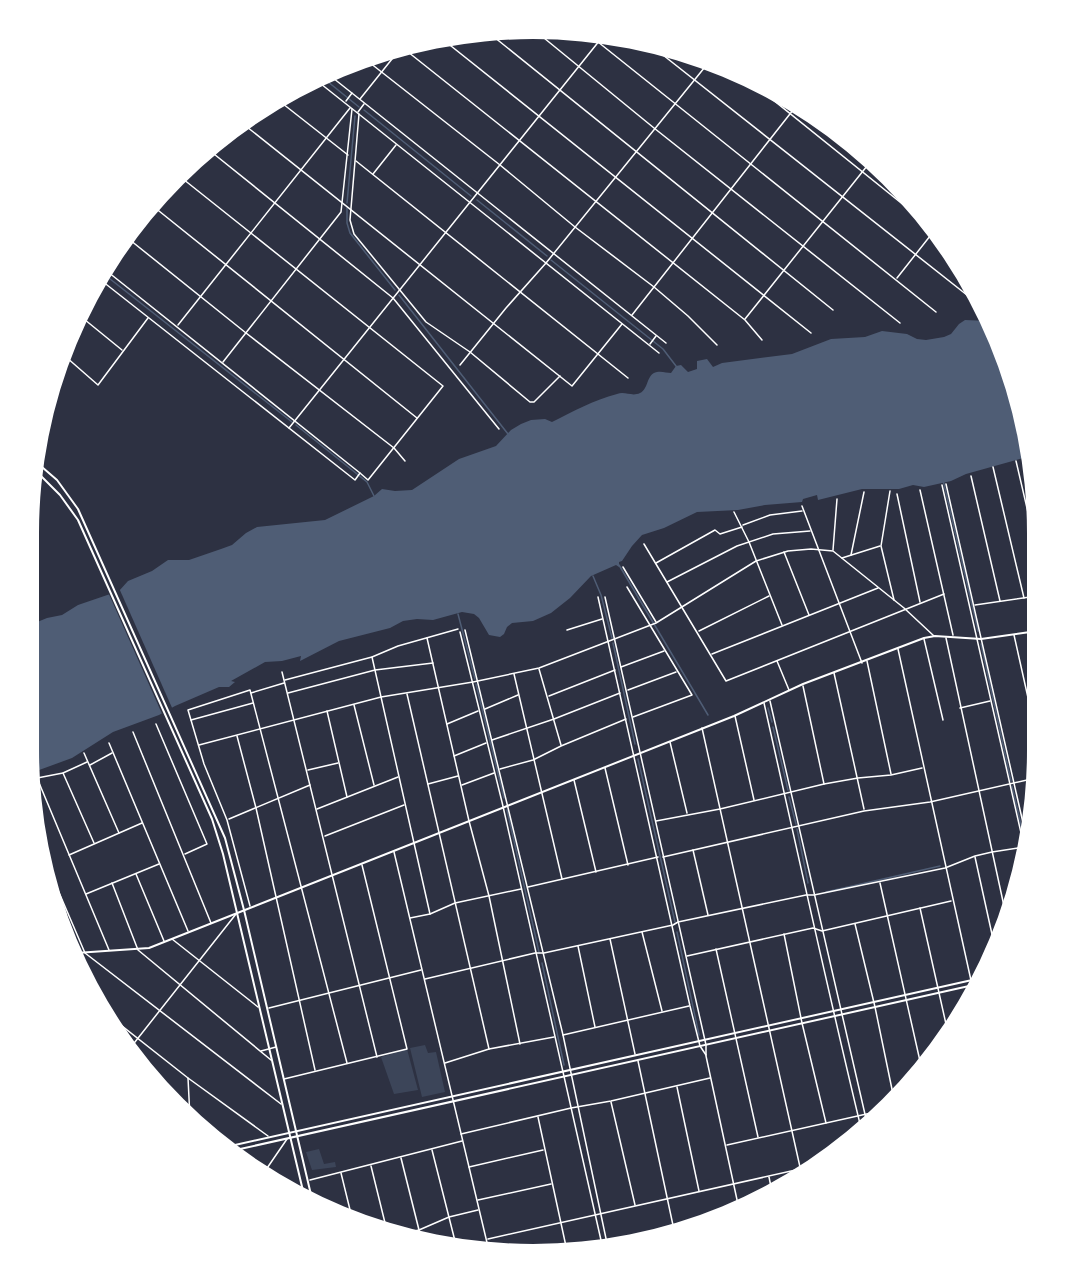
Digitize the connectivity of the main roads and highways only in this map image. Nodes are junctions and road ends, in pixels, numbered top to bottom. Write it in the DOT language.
graph roads {
  1 [pos="43,468"];
  2 [pos="42,477"];
  3 [pos="1027,632"];
  4 [pos="244,910"];
  5 [pos="236,914"];
  6 [pos="83,952"];
  7 [pos="969,981"];
  8 [pos="966,987"];
  9 [pos="290,1131"];
  10 [pos="297,1131"];
  11 [pos="298,1136"];
  12 [pos="290,1138"];
  13 [pos="235,1144"];
  14 [pos="242,1149"];
  15 [pos="302,1186"];
  16 [pos="310,1190"];
  1 -- 4 [label="main road"];
  2 -- 5 [label="main road"];
  3 -- 4 [label="main road"];
  4 -- 5 [label="main road"];
  4 -- 10 [label="main road"];
  5 -- 6 [label="main road"];
  5 -- 9 [label="main road"];
  7 -- 10 [label="main road"];
  8 -- 11 [label="main road"];
  9 -- 10 [label="main road"];
  9 -- 12 [label="main road"];
  9 -- 13 [label="main road"];
  10 -- 11 [label="main road"];
  11 -- 12 [label="main road"];
  11 -- 16 [label="main road"];
  12 -- 14 [label="main road"];
  12 -- 15 [label="main road"];
}
